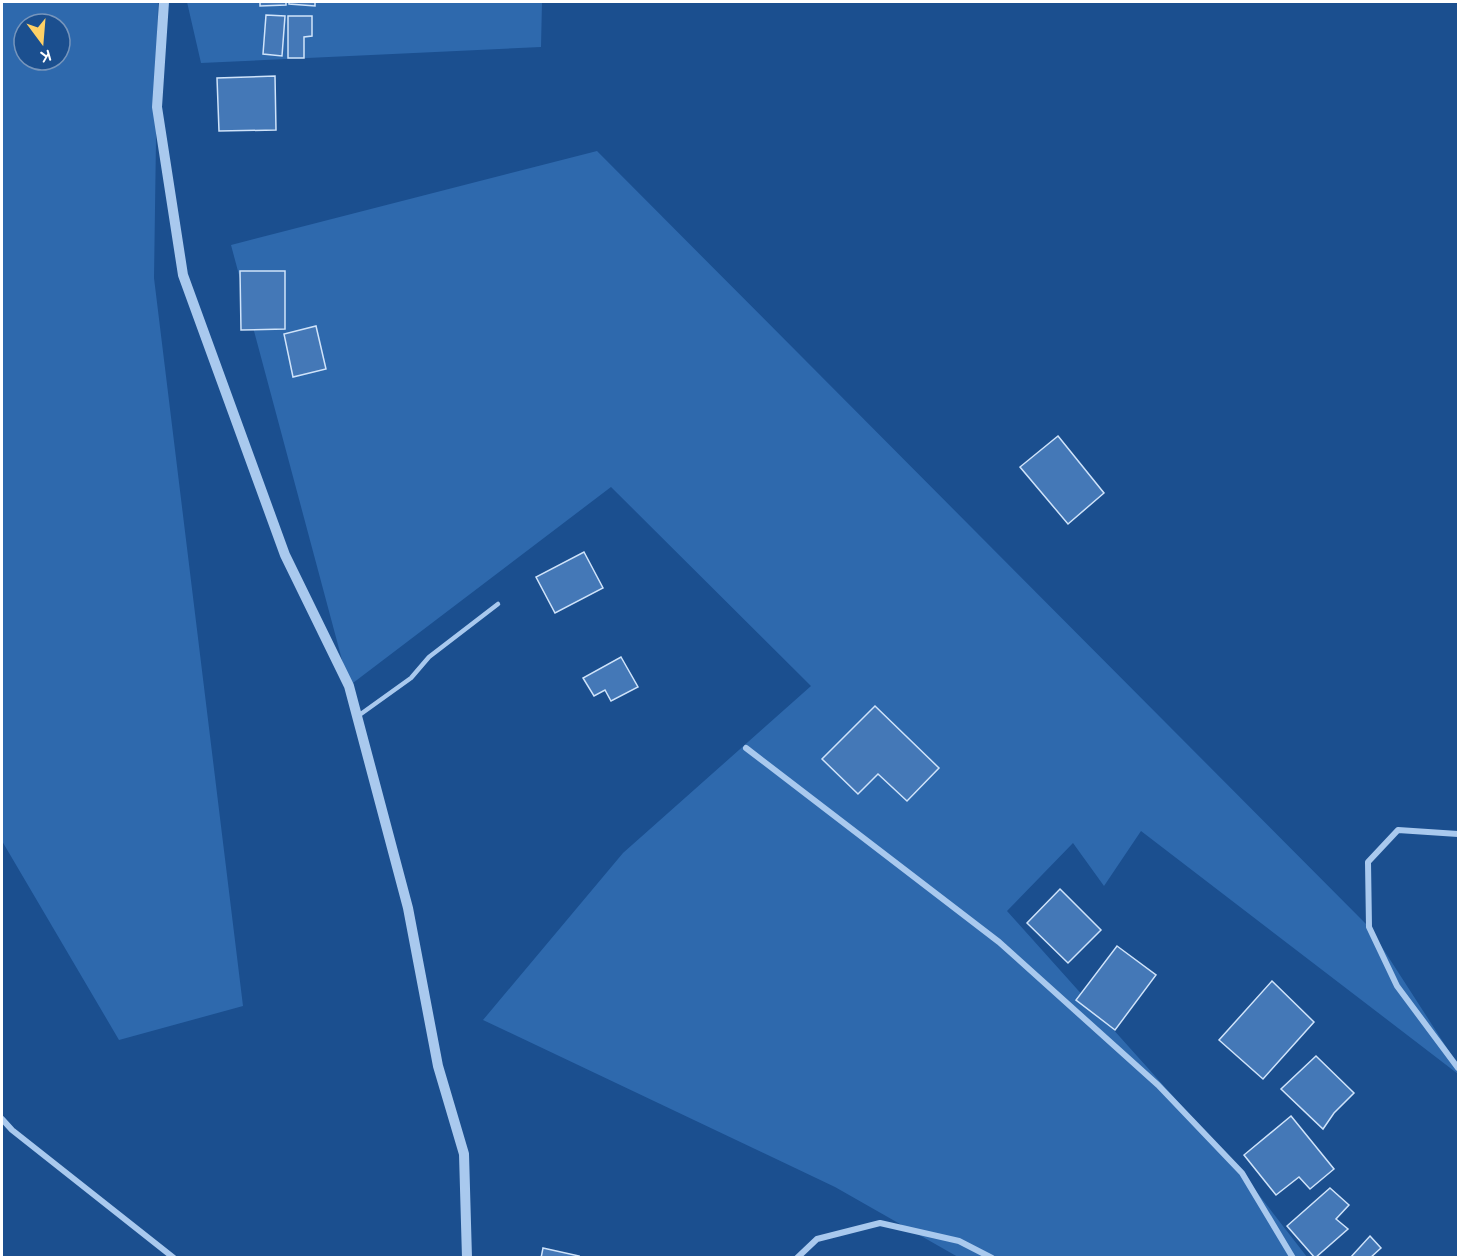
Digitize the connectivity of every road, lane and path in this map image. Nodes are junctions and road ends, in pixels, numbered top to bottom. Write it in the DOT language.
graph roads {
  1 [pos="164,2"];
  2 [pos="498,604"];
  3 [pos="357,717"];
  4 [pos="746,748"];
  5 [pos="1458,834"];
  6 [pos="1458,1068"];
  7 [pos="2,1119"];
  8 [pos="174,1257"];
  9 [pos="467,1257"];
  10 [pos="797,1257"];
  11 [pos="992,1257"];
  12 [pos="1293,1257"];
  1 -- 3 [label="street"];
  2 -- 3 [label="lane"];
  3 -- 9 [label="street"];
  4 -- 12 [label="street"];
  5 -- 6 [label="street"];
  7 -- 8 [label="street"];
  10 -- 11 [label="street"];
}
